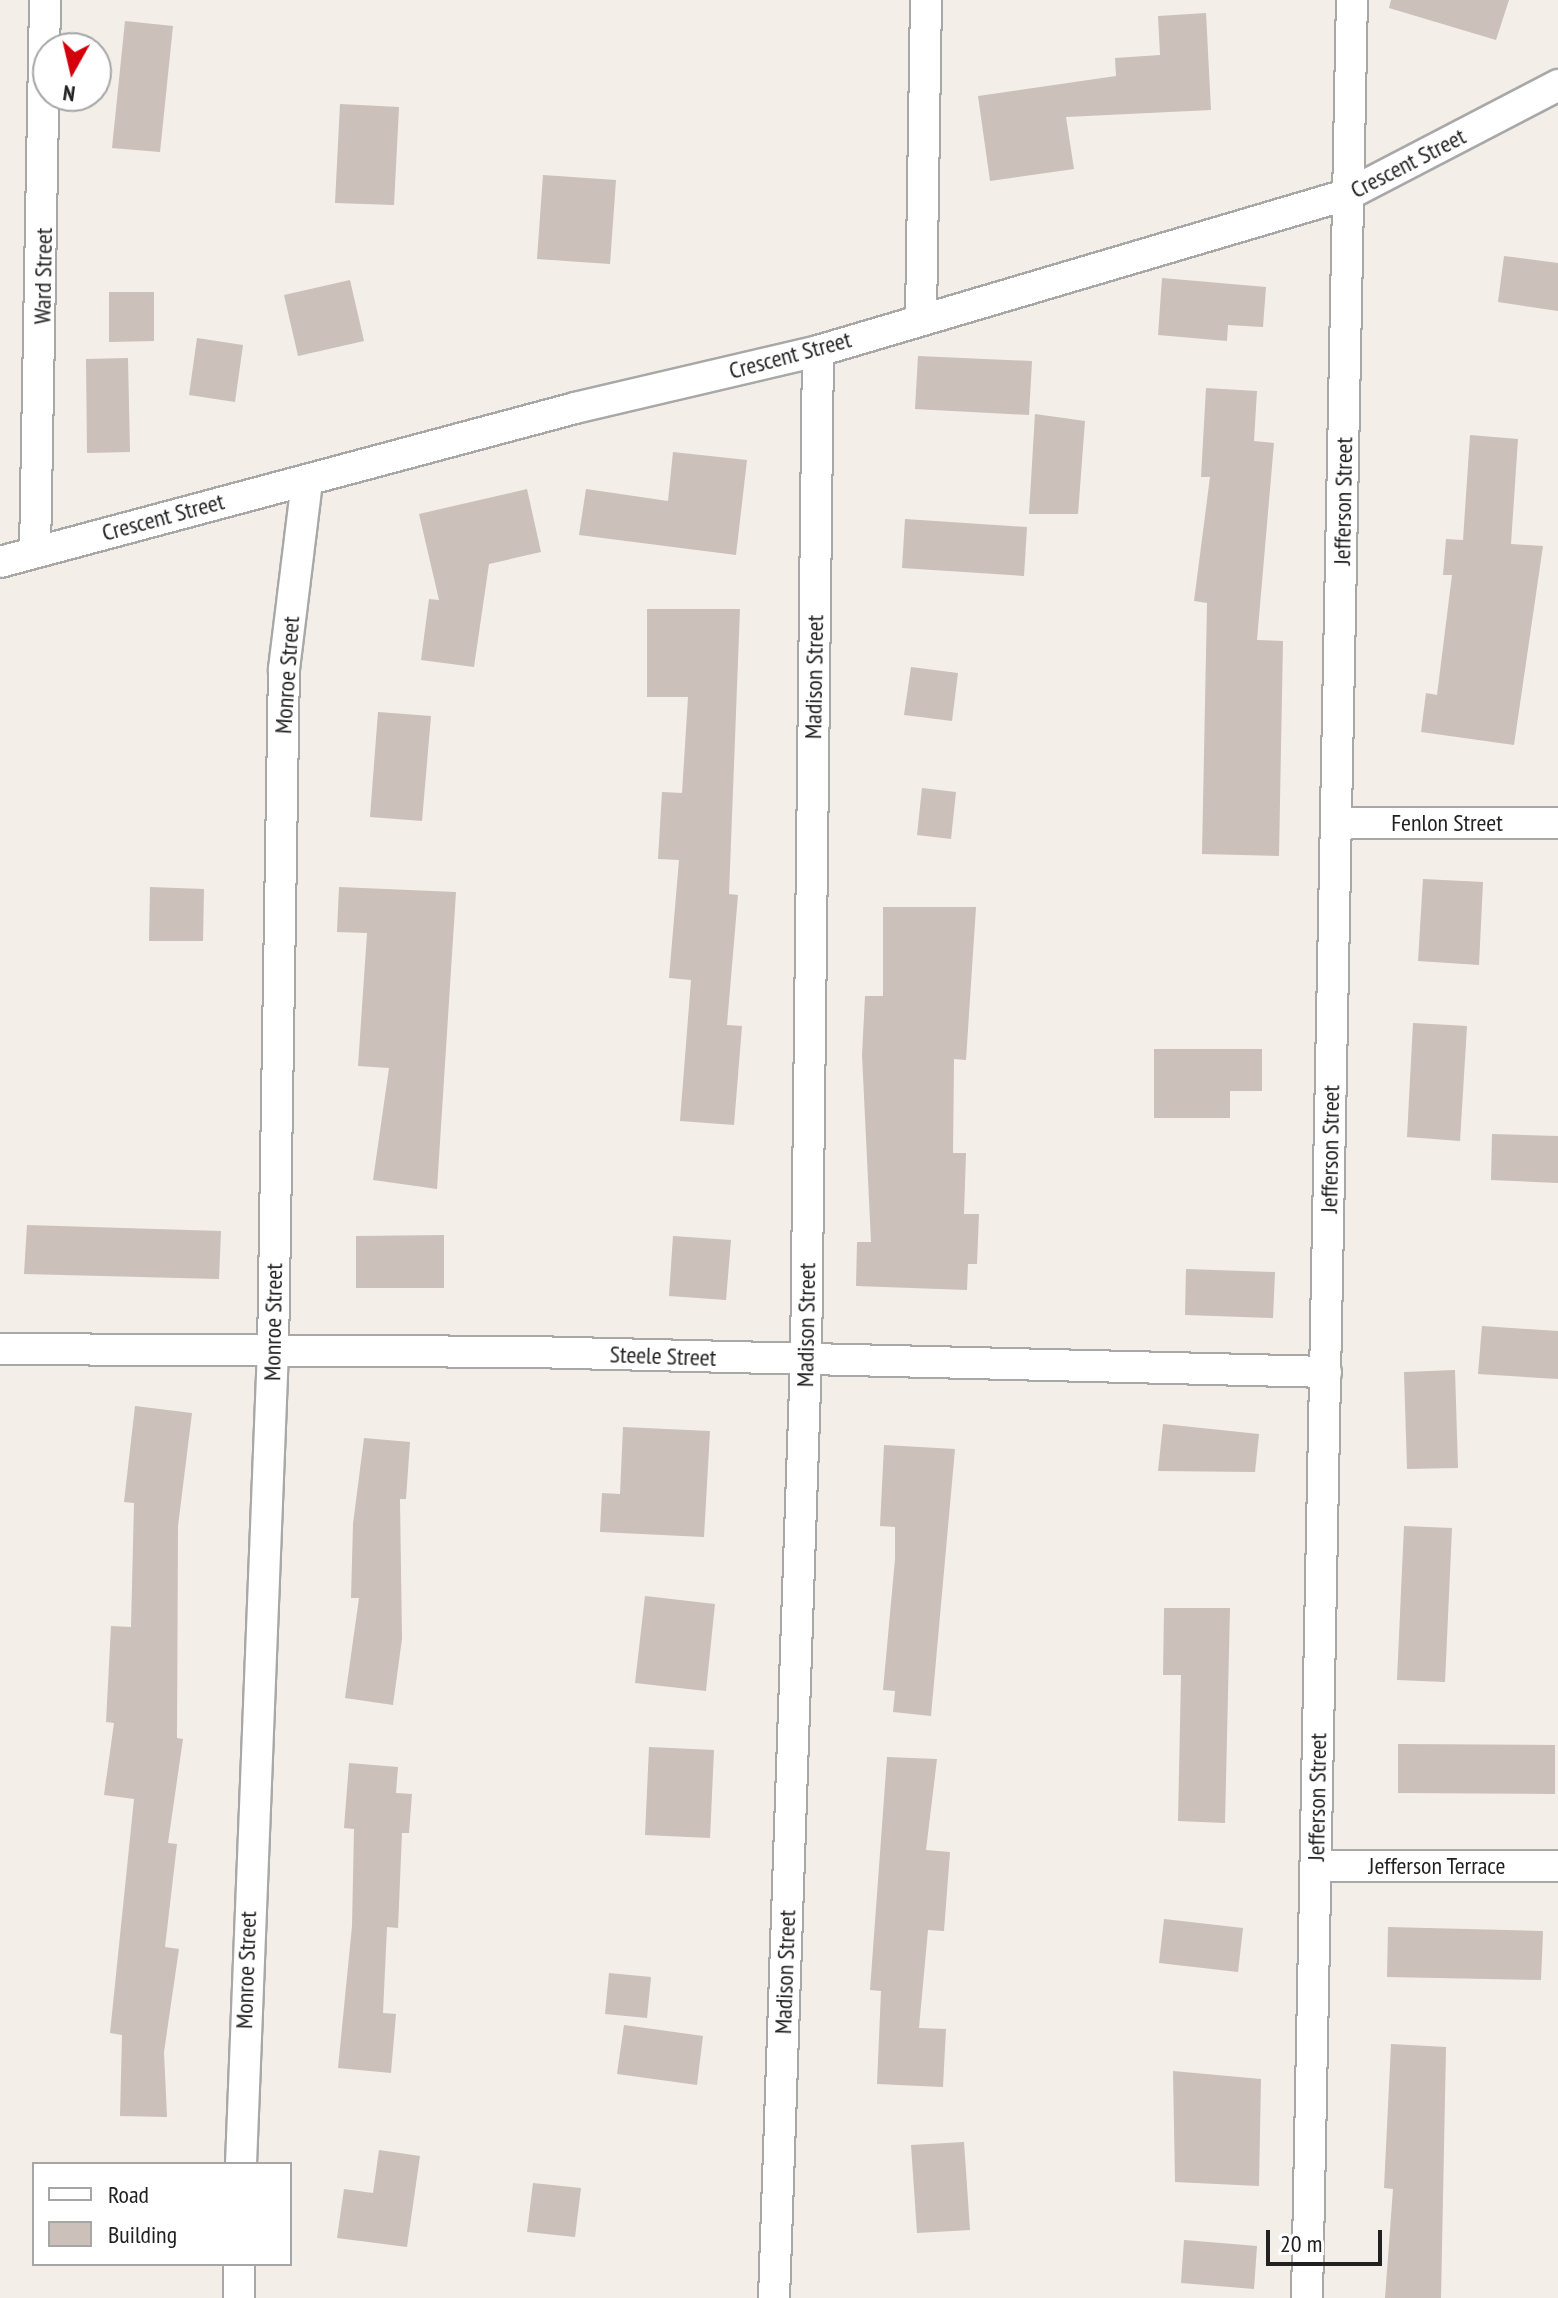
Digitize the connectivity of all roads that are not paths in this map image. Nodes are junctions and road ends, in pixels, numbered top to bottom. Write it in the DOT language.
graph roads {
  1 [pos="45,0"];
  2 [pos="926,0"];
  3 [pos="1352,0"];
  4 [pos="1558,85"];
  5 [pos="1349,194"];
  6 [pos="921,317"];
  7 [pos="818,351"];
  8 [pos="307,482"];
  9 [pos="35,552"];
  10 [pos="0,562"];
  11 [pos="1336,823"];
  12 [pos="1558,823"];
  13 [pos="0,1349"];
  14 [pos="273,1351"];
  15 [pos="806,1360"];
  16 [pos="1326,1372"];
  17 [pos="1316,1866"];
  18 [pos="1558,1866"];
  19 [pos="241,2162"];
  20 [pos="239,2266"];
  21 [pos="239,2298"];
  22 [pos="774,2298"];
  23 [pos="1307,2298"];
  1 -- 9 [label="street, Ward Street"];
  2 -- 6 [label="street"];
  3 -- 5 [label="street, Jefferson Street"];
  4 -- 5 [label="street, Crescent Street"];
  5 -- 6 [label="street, Crescent Street"];
  5 -- 11 [label="street, Jefferson Street"];
  6 -- 7 [label="street, Crescent Street"];
  7 -- 8 [label="street, Crescent Street"];
  7 -- 15 [label="street, Madison Street"];
  8 -- 9 [label="street, Crescent Street"];
  8 -- 14 [label="street, Monroe Street"];
  9 -- 10 [label="street, Crescent Street"];
  11 -- 12 [label="street, Fenlon Street"];
  11 -- 16 [label="street, Jefferson Street"];
  13 -- 14 [label="street, Steele Street"];
  14 -- 15 [label="street, Steele Street"];
  14 -- 19 [label="street, Monroe Street"];
  15 -- 16 [label="street, Steele Street"];
  15 -- 22 [label="street, Madison Street"];
  16 -- 17 [label="street, Jefferson Street"];
  17 -- 18 [label="street, Jefferson Terrace"];
  17 -- 23 [label="street, Jefferson Street"];
  20 -- 21 [label="street"];
}
